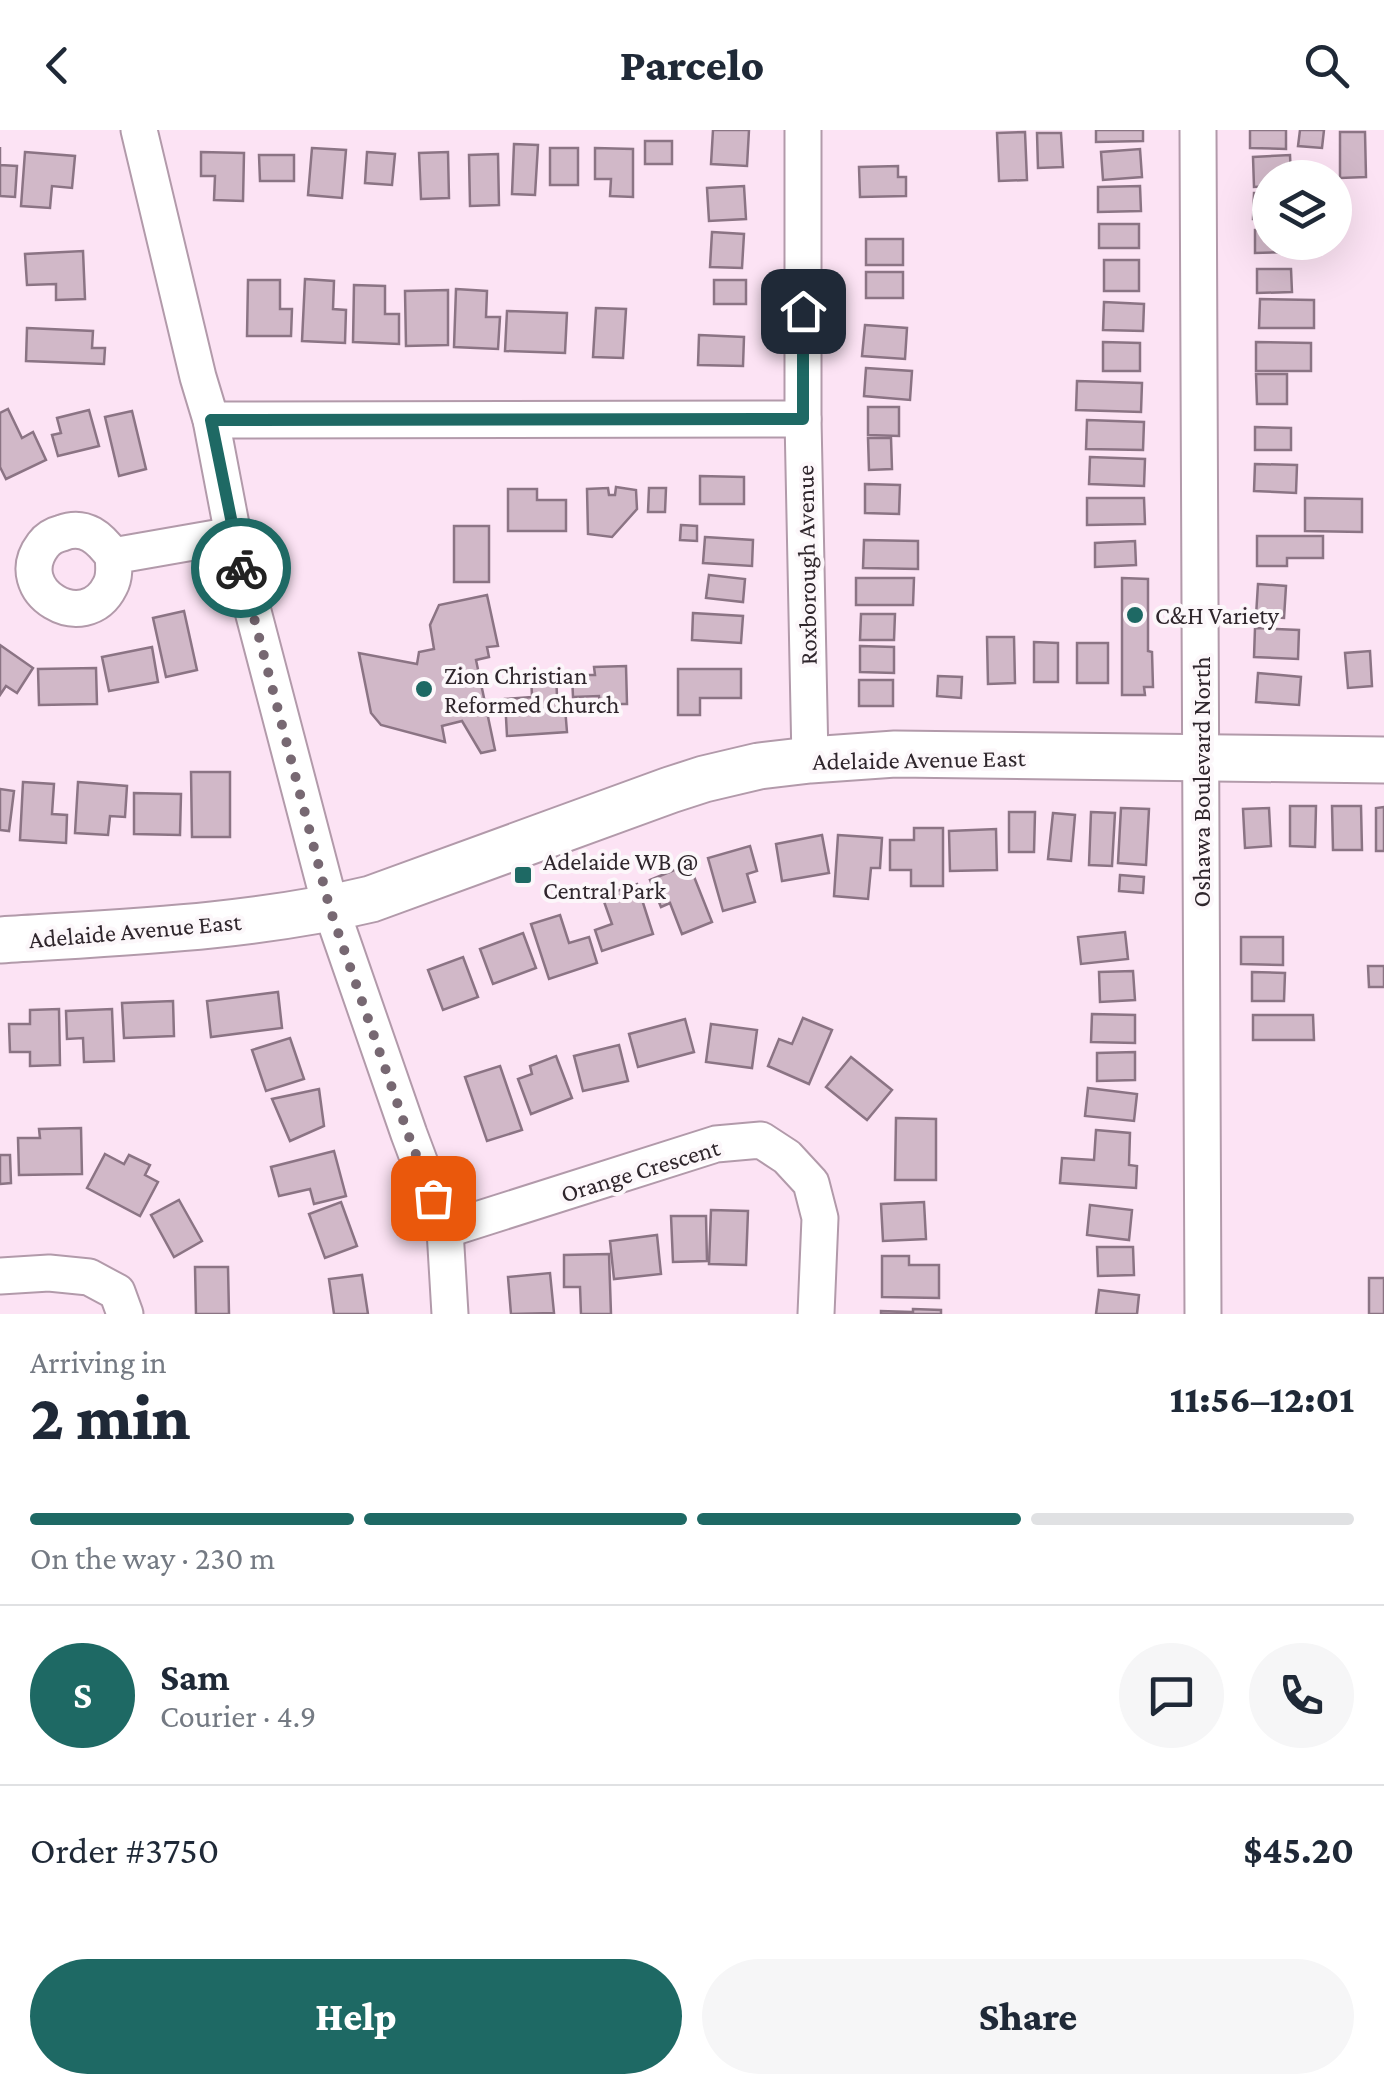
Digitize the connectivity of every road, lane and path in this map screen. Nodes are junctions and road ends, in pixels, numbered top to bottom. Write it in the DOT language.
graph roads {
  1 [pos="139,130"];
  2 [pos="803,130"];
  3 [pos="1198,130"];
  4 [pos="803,419"];
  5 [pos="211,420"];
  6 [pos="233,535"];
  7 [pos="114,556"];
  8 [pos="1200,759"];
  9 [pos="810,760"];
  10 [pos="1384,760"];
  11 [pos="330,909"];
  12 [pos="0,940"];
  13 [pos="446,1230"];
  14 [pos="0,1276"];
  15 [pos="125,1314"];
  16 [pos="450,1314"];
  17 [pos="816,1314"];
  18 [pos="1203,1314"];
  1 -- 5 [label="street"];
  2 -- 4 [label="street, Roxborough Avenue"];
  3 -- 8 [label="street, Oshawa Boulevard North"];
  4 -- 5 [label="street"];
  4 -- 9 [label="street, Roxborough Avenue"];
  5 -- 6 [label="street"];
  6 -- 7 [label="street"];
  6 -- 11 [label="street"];
  8 -- 9 [label="main road, Adelaide Avenue East"];
  8 -- 10 [label="main road, Adelaide Avenue East"];
  8 -- 18 [label="street, Oshawa Boulevard North"];
  9 -- 11 [label="main road, Adelaide Avenue East"];
  11 -- 12 [label="main road, Adelaide Avenue East"];
  11 -- 13 [label="street"];
  13 -- 16 [label="street"];
  13 -- 17 [label="street, Orange Crescent"];
  14 -- 15 [label="street"];
}
